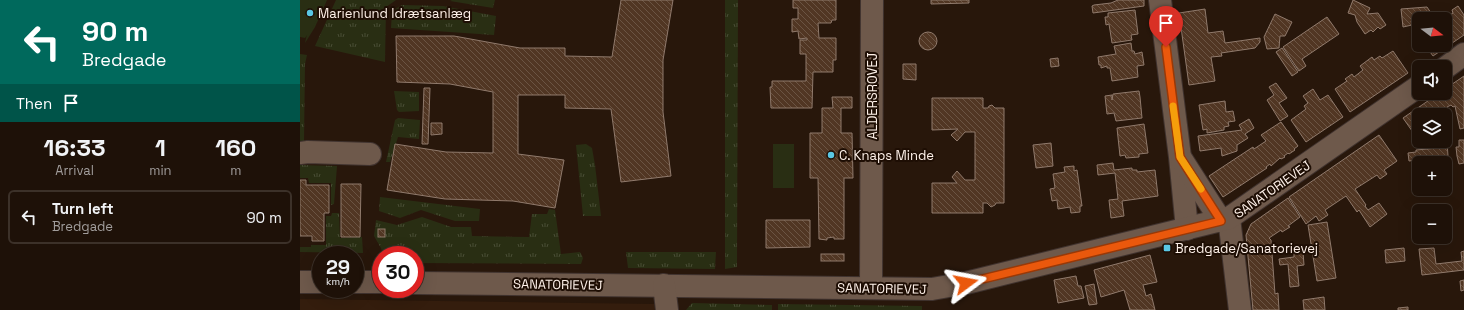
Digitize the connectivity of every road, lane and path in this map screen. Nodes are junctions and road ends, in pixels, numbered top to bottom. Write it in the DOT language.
graph roads {
  1 [pos="872,0"];
  2 [pos="1160,0"];
  3 [pos="1464,54"];
  4 [pos="1452,63"];
  5 [pos="1412,91"];
  6 [pos="300,153"];
  7 [pos="370,154"];
  8 [pos="1180,157"];
  9 [pos="1225,220"];
  10 [pos="1187,229"];
  11 [pos="300,282"];
  12 [pos="312,282"];
  13 [pos="424,283"];
  14 [pos="664,285"];
  15 [pos="871,288"];
  16 [pos="667,310"];
  17 [pos="1240,310"];
  1 -- 15 [label="street, ALDERSROVEJ"];
  2 -- 8 [label="street"];
  3 -- 4 [label="street"];
  5 -- 9 [label="street, SANATORIEVEJ"];
  6 -- 7 [label="street"];
  8 -- 9 [label="street"];
  8 -- 10 [label="street"];
  9 -- 10 [label="street, SANATORIEVEJ"];
  9 -- 17 [label="street"];
  10 -- 15 [label="street, SANATORIEVEJ"];
  11 -- 12 [label="street"];
  13 -- 14 [label="street, SANATORIEVEJ"];
  14 -- 15 [label="street, SANATORIEVEJ"];
  14 -- 16 [label="street"];
}
